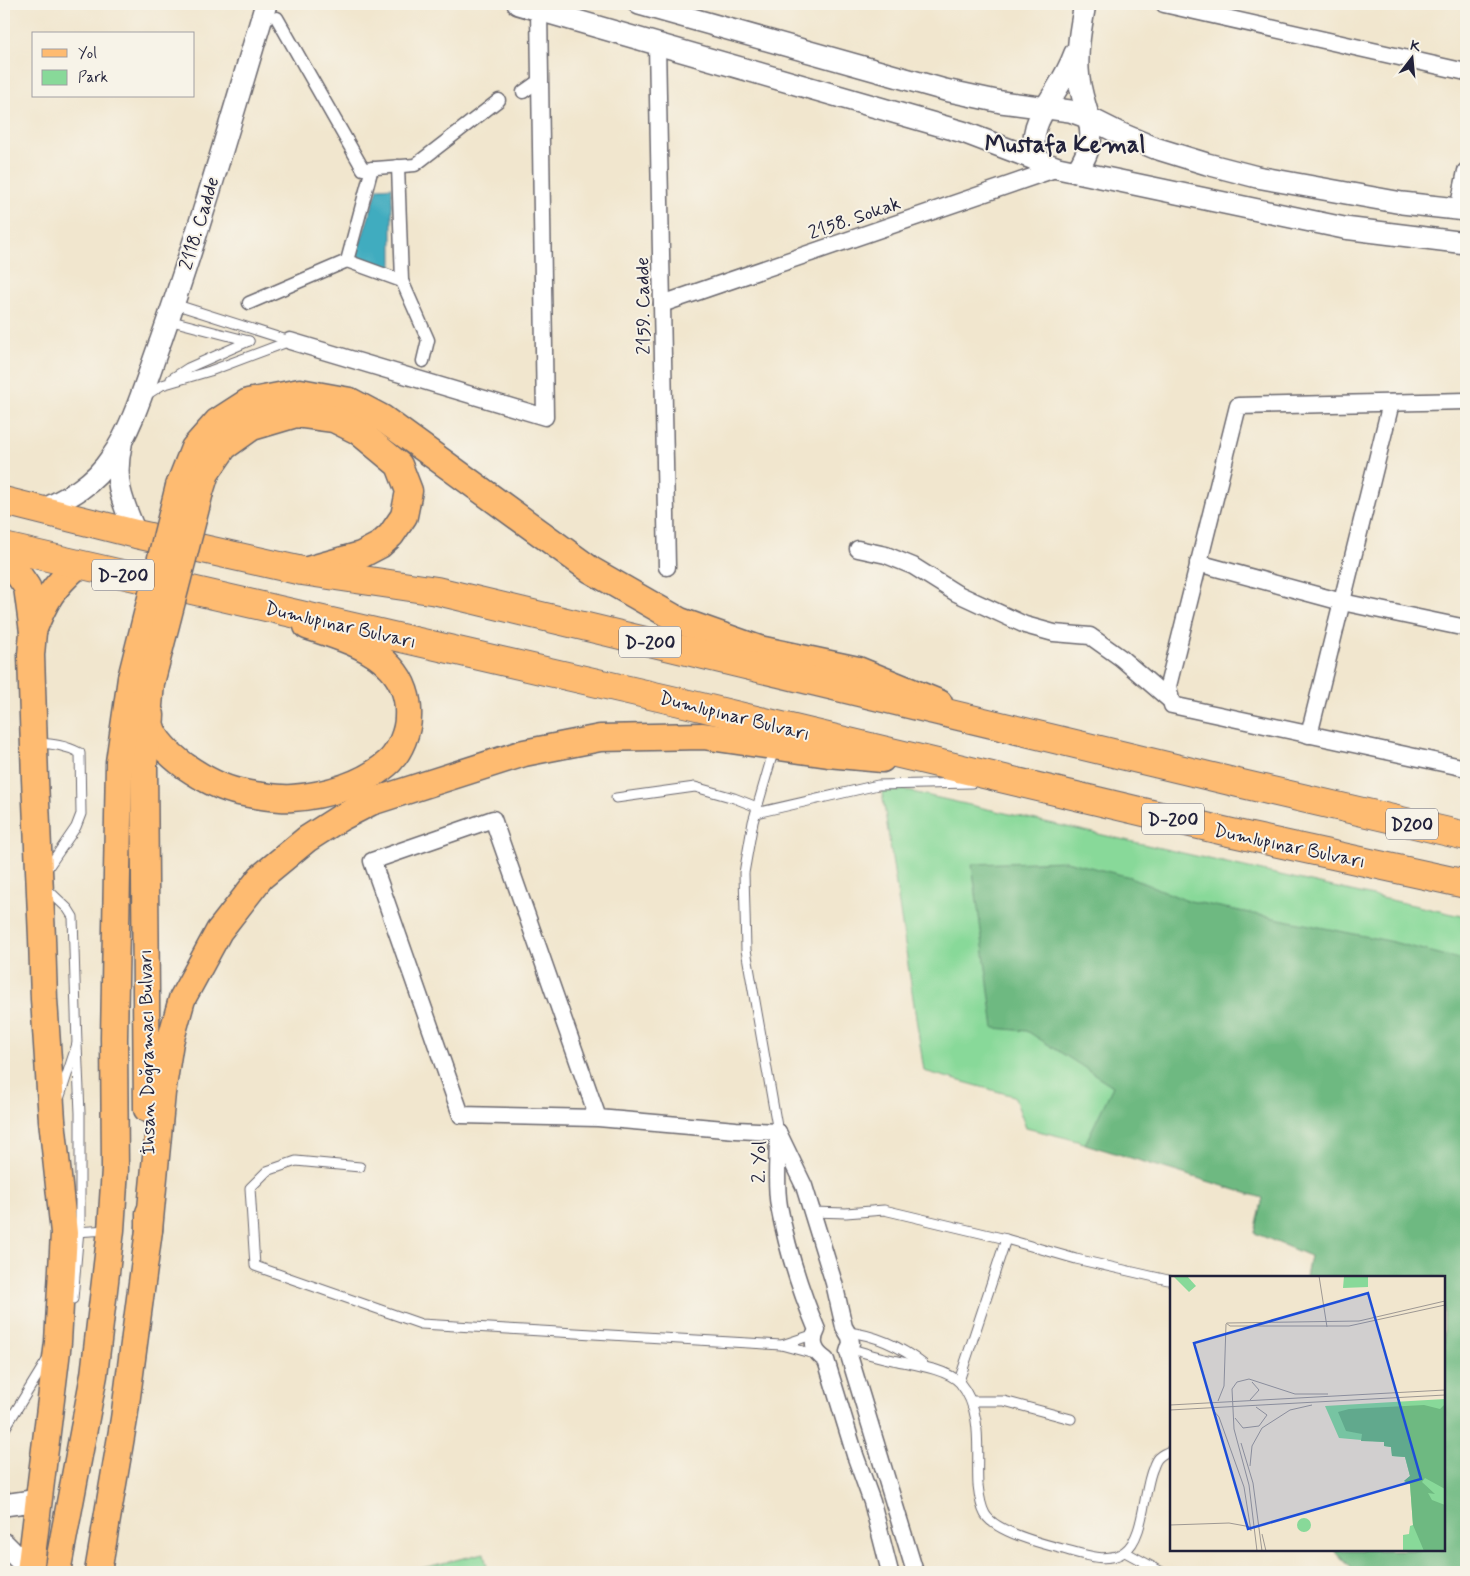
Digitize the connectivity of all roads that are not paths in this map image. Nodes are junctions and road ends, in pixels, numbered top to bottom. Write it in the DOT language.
graph roads {
  1 [pos="518,4"];
  2 [pos="639,4"];
  3 [pos="1085,4"];
  4 [pos="1164,4"];
  5 [pos="539,7"];
  6 [pos="662,7"];
  7 [pos="272,11"];
  8 [pos="657,44"];
  9 [pos="1078,46"];
  10 [pos="1466,72"];
  11 [pos="540,80"];
  12 [pos="523,92"];
  13 [pos="499,100"];
  14 [pos="1045,107"];
  15 [pos="1089,118"];
  16 [pos="1037,161"];
  17 [pos="398,166"];
  18 [pos="372,168"];
  19 [pos="1067,170"];
  20 [pos="1466,171"];
  21 [pos="1462,210"];
  22 [pos="1466,243"];
  23 [pos="347,261"];
  24 [pos="402,281"];
  25 [pos="249,304"];
  26 [pos="662,304"];
  27 [pos="171,312"];
  28 [pos="290,341"];
  29 [pos="423,361"];
  30 [pos="162,385"];
  31 [pos="139,400"];
  32 [pos="1466,401"];
  33 [pos="1391,403"];
  34 [pos="122,440"];
  35 [pos="190,489"];
  36 [pos="4,501"];
  37 [pos="43,510"];
  38 [pos="136,534"];
  39 [pos="4,547"];
  40 [pos="858,549"];
  41 [pos="4,556"];
  42 [pos="1198,563"];
  43 [pos="78,565"];
  44 [pos="667,567"];
  45 [pos="302,571"];
  46 [pos="244,602"];
  47 [pos="1342,602"];
  48 [pos="1466,628"];
  49 [pos="32,632"];
  50 [pos="141,680"];
  51 [pos="1171,701"];
  52 [pos="996,725"];
  53 [pos="1309,735"];
  54 [pos="34,743"];
  55 [pos="775,745"];
  56 [pos="935,763"];
  57 [pos="1465,763"];
  58 [pos="1025,785"];
  59 [pos="616,798"];
  60 [pos="757,810"];
  61 [pos="1357,811"];
  62 [pos="1466,836"];
  63 [pos="39,882"];
  64 [pos="1466,884"];
  65 [pos="77,1044"];
  66 [pos="598,1118"];
  67 [pos="52,1120"];
  68 [pos="778,1132"];
  69 [pos="360,1167"];
  70 [pos="812,1212"];
  71 [pos="111,1230"];
  72 [pos="150,1230"];
  73 [pos="72,1232"];
  74 [pos="1006,1239"];
  75 [pos="1168,1280"];
  76 [pos="73,1304"];
  77 [pos="846,1329"];
  78 [pos="816,1332"];
  79 [pos="58,1342"];
  80 [pos="781,1345"];
  81 [pos="848,1350"];
  82 [pos="822,1357"];
  83 [pos="925,1365"];
  84 [pos="64,1371"];
  85 [pos="959,1381"];
  86 [pos="972,1401"];
  87 [pos="124,1419"];
  88 [pos="1071,1419"];
  89 [pos="4,1430"];
  90 [pos="1170,1451"];
  91 [pos="39,1500"];
  92 [pos="4,1505"];
  93 [pos="4,1544"];
  94 [pos="1125,1552"];
  95 [pos="30,1571"];
  96 [pos="57,1572"];
  97 [pos="90,1572"];
  98 [pos="98,1572"];
  99 [pos="890,1572"];
  100 [pos="915,1572"];
  101 [pos="1162,1572"];
  1 -- 5 [label="street"];
  2 -- 6 [label="street"];
  3 -- 9 [label="street"];
  4 -- 10 [label="street"];
  5 -- 8 [label="street"];
  5 -- 11 [label="street"];
  6 -- 8 [label="street"];
  6 -- 14 [label="street"];
  7 -- 18 [label="street"];
  7 -- 27 [label="street, 2118. Cadde"];
  8 -- 16 [label="street"];
  8 -- 26 [label="street, 2159. Cadde"];
  9 -- 14 [label="street"];
  9 -- 15 [label="street"];
  11 -- 12 [label="street"];
  11 -- 28 [label="street"];
  13 -- 17 [label="street"];
  14 -- 15 [label="street"];
  14 -- 16 [label="street"];
  15 -- 19 [label="street"];
  15 -- 21 [label="street"];
  16 -- 19 [label="street"];
  17 -- 18 [label="street"];
  17 -- 24 [label="street"];
  18 -- 23 [label="street"];
  19 -- 22 [label="street"];
  19 -- 26 [label="street, 2158. Sokak"];
  20 -- 21 [label="street"];
  23 -- 24 [label="street"];
  23 -- 25 [label="street"];
  24 -- 29 [label="street"];
  26 -- 44 [label="street, 2159. Cadde"];
  27 -- 28 [label="lane"];
  27 -- 30 [label="lane"];
  27 -- 31 [label="street, 2118. Cadde"];
  28 -- 30 [label="lane"];
  30 -- 31 [label="lane"];
  31 -- 34 [label="street, 2118. Cadde"];
  32 -- 33 [label="street"];
  33 -- 42 [label="street"];
  33 -- 47 [label="street"];
  34 -- 37 [label="street"];
  34 -- 38 [label="street"];
  35 -- 45 [label="main road"];
  35 -- 50 [label="main road, bridge"];
  35 -- 52 [label="main road"];
  36 -- 37 [label="highway, D-200"];
  37 -- 38 [label="highway, D-200"];
  38 -- 45 [label="highway, D-200"];
  39 -- 43 [label="highway, Dumlupınar Bulvarı / D-200"];
  40 -- 51 [label="street"];
  41 -- 49 [label="main road"];
  42 -- 47 [label="street"];
  42 -- 51 [label="street"];
  43 -- 46 [label="highway, Dumlupınar Bulvarı / D-200"];
  43 -- 49 [label="main road"];
  45 -- 52 [label="highway, D-200"];
  46 -- 50 [label="main road"];
  46 -- 56 [label="highway, Dumlupınar Bulvarı / D-200"];
  47 -- 48 [label="street"];
  47 -- 53 [label="street"];
  49 -- 54 [label="main road"];
  50 -- 71 [label="main road"];
  50 -- 72 [label="main road, İhsan Doğramacı Bulvarı"];
  51 -- 53 [label="street"];
  52 -- 61 [label="highway, D-200"];
  53 -- 57 [label="street"];
  54 -- 63 [label="main road"];
  54 -- 63 [label="lane"];
  55 -- 56 [label="main road"];
  55 -- 60 [label="lane"];
  55 -- 72 [label="main road"];
  56 -- 58 [label="highway, Dumlupınar Bulvarı / D-200"];
  58 -- 60 [label="lane"];
  58 -- 64 [label="highway, Dumlupınar Bulvarı / D-200"];
  59 -- 60 [label="lane"];
  60 -- 68 [label="lane"];
  61 -- 62 [label="highway, D200"];
  63 -- 65 [label="lane"];
  63 -- 67 [label="main road"];
  65 -- 67 [label="lane"];
  65 -- 73 [label="lane"];
  66 -- 66 [label="street"];
  66 -- 68 [label="street"];
  67 -- 73 [label="main road"];
  68 -- 70 [label="street, 2. Yol"];
  68 -- 78 [label="street, 2. Yol"];
  69 -- 80 [label="lane"];
  70 -- 74 [label="lane"];
  70 -- 77 [label="street, 2. Yol"];
  71 -- 73 [label="lane"];
  71 -- 96 [label="main road"];
  72 -- 87 [label="main road, İhsan Doğramacı Bulvarı"];
  73 -- 76 [label="lane"];
  73 -- 79 [label="main road"];
  74 -- 75 [label="lane"];
  74 -- 85 [label="lane"];
  77 -- 78 [label="street"];
  77 -- 81 [label="street, 2. Yol"];
  77 -- 83 [label="lane"];
  78 -- 80 [label="lane"];
  78 -- 82 [label="street, 2. Yol"];
  79 -- 89 [label="lane"];
  79 -- 91 [label="main road"];
  80 -- 82 [label="lane"];
  81 -- 82 [label="street"];
  81 -- 83 [label="lane"];
  81 -- 100 [label="street, 2. Yol"];
  82 -- 99 [label="street, 2. Yol"];
  83 -- 85 [label="lane"];
  84 -- 91 [label="lane"];
  85 -- 86 [label="lane"];
  86 -- 88 [label="lane"];
  86 -- 94 [label="lane"];
  87 -- 97 [label="main road, İhsan Doğramacı Bulvarı"];
  87 -- 98 [label="main road, İhsan Doğramacı Bulvarı"];
  90 -- 94 [label="lane"];
  91 -- 92 [label="street"];
  91 -- 95 [label="main road"];
  93 -- 95 [label="street"];
  94 -- 101 [label="lane"];
}
